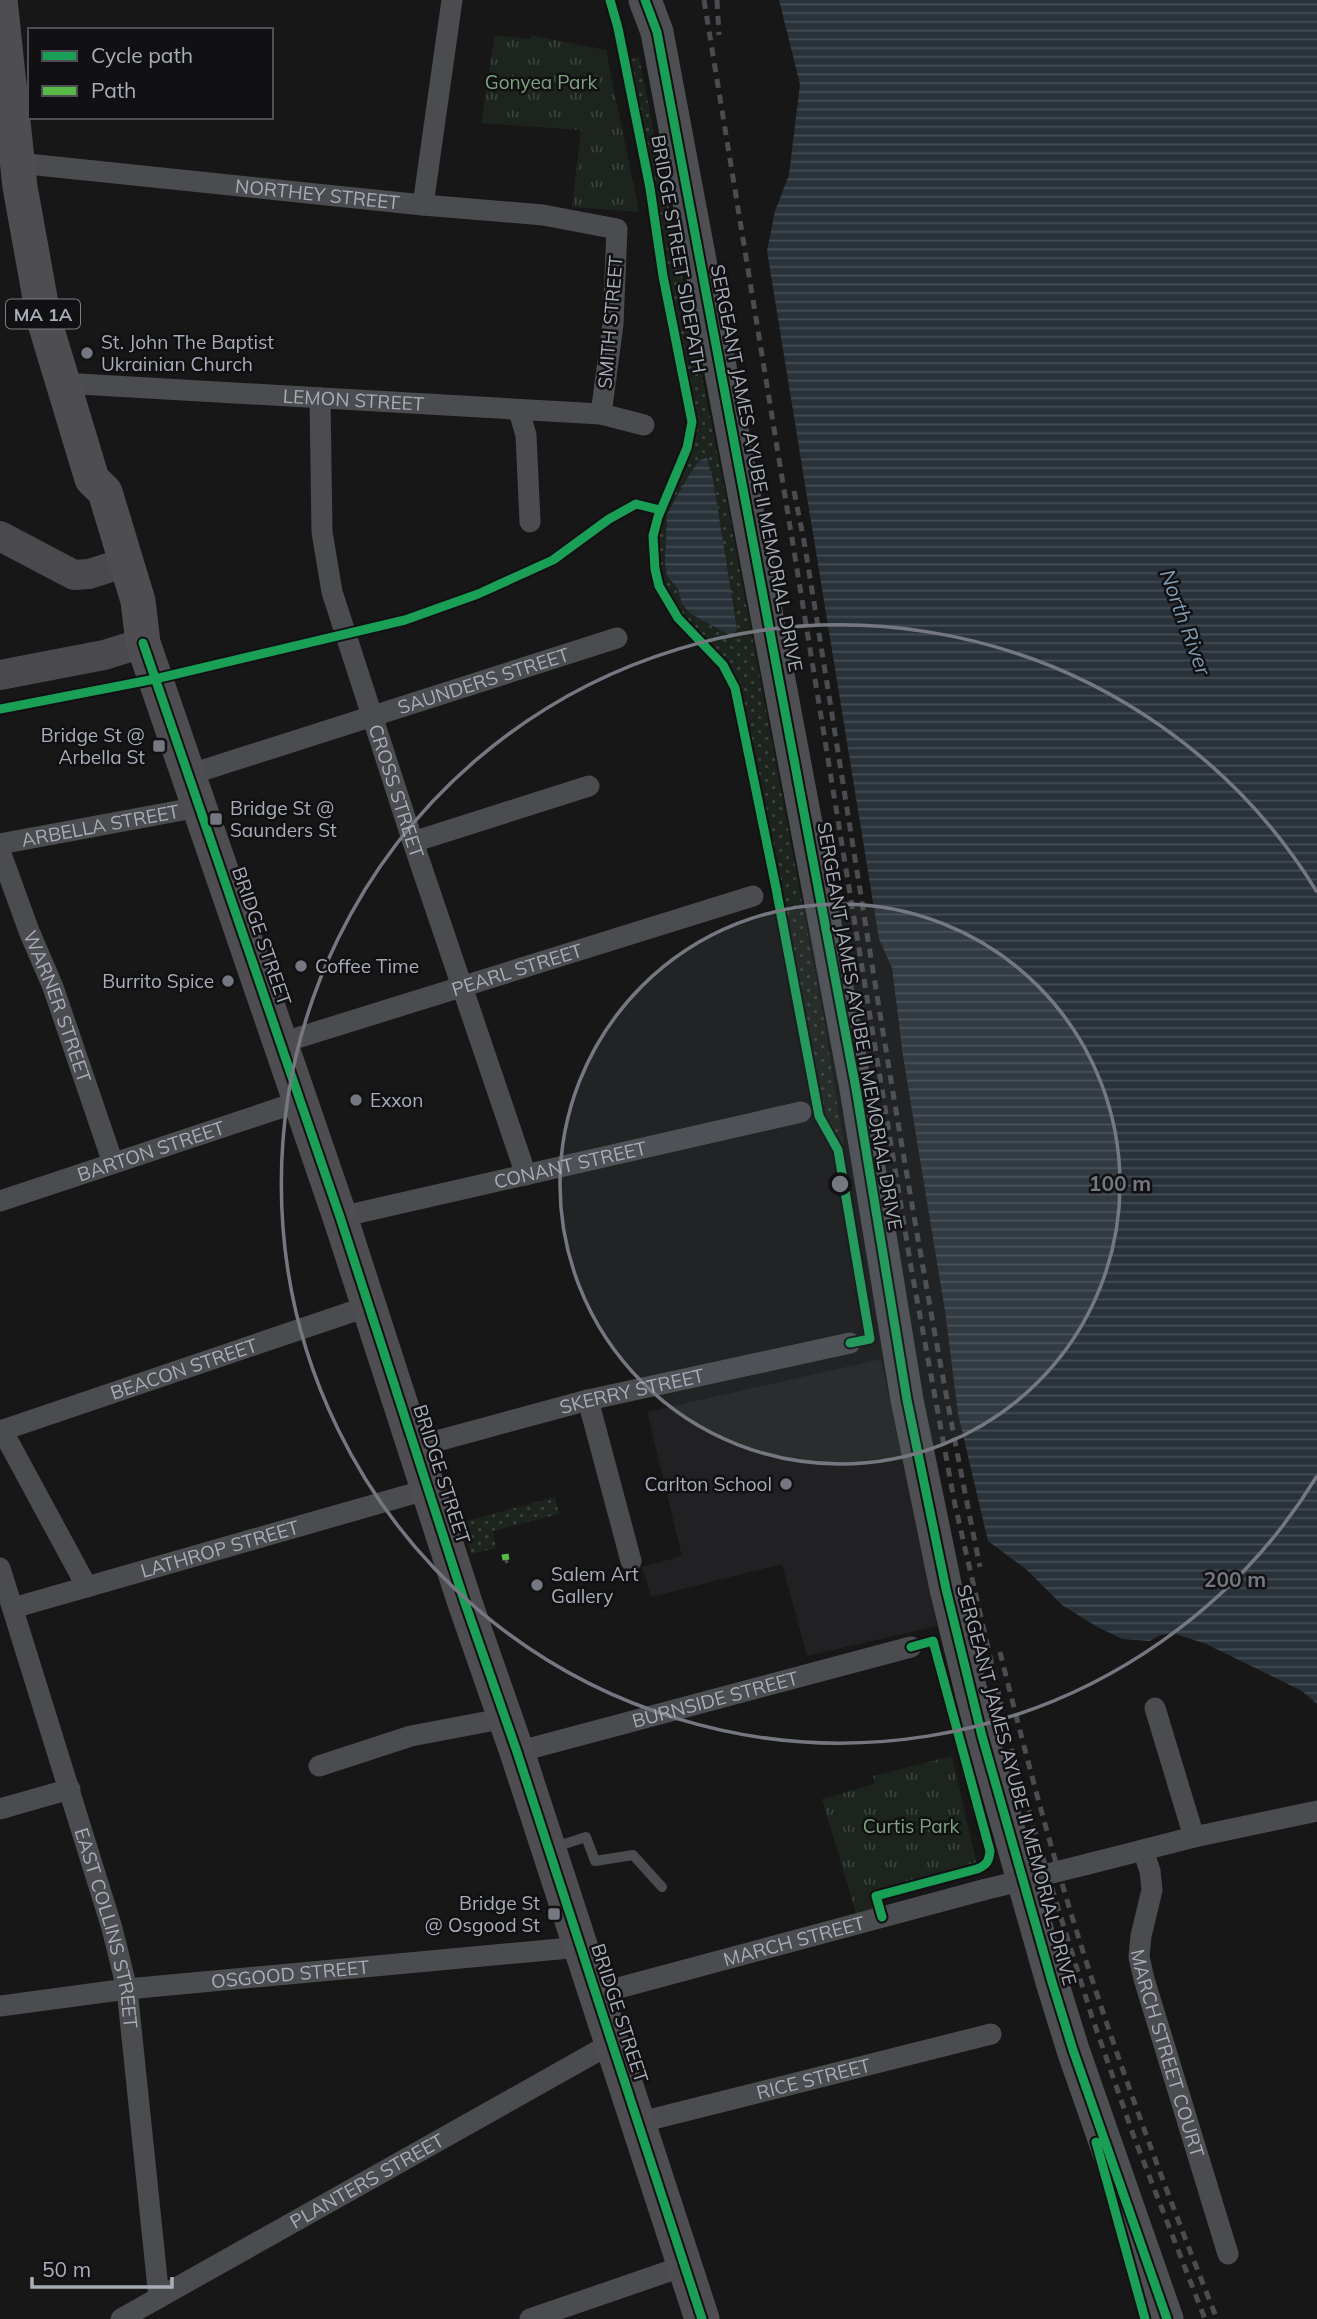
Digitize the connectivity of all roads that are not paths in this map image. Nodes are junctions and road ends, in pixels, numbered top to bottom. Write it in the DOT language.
graph roads {
  1 [pos="0,0"];
  2 [pos="452,0"];
  3 [pos="645,0"];
  4 [pos="0,6"];
  5 [pos="11,149"];
  6 [pos="423,205"];
  7 [pos="617,229"];
  8 [pos="62,383"];
  9 [pos="320,398"];
  10 [pos="519,411"];
  11 [pos="601,414"];
  12 [pos="645,425"];
  13 [pos="530,522"];
  14 [pos="0,536"];
  15 [pos="117,565"];
  16 [pos="617,638"];
  17 [pos="142,643"];
  18 [pos="0,675"];
  19 [pos="372,715"];
  20 [pos="589,786"];
  21 [pos="193,791"];
  22 [pos="413,842"];
  23 [pos="0,844"];
  24 [pos="0,851"];
  25 [pos="753,896"];
  26 [pos="463,988"];
  27 [pos="281,1043"];
  28 [pos="301,1101"];
  29 [pos="801,1112"];
  30 [pos="113,1163"];
  31 [pos="526,1175"];
  32 [pos="0,1201"];
  33 [pos="341,1217"];
  34 [pos="369,1306"];
  35 [pos="850,1343"];
  36 [pos="588,1400"];
  37 [pos="1,1430"];
  38 [pos="415,1447"];
  39 [pos="429,1489"];
  40 [pos="631,1561"];
  41 [pos="0,1568"];
  42 [pos="87,1587"];
  43 [pos="13,1608"];
  44 [pos="911,1647"];
  45 [pos="1155,1708"];
  46 [pos="506,1718"];
  47 [pos="517,1752"];
  48 [pos="319,1766"];
  49 [pos="70,1789"];
  50 [pos="0,1809"];
  51 [pos="1317,1811"];
  52 [pos="1194,1837"];
  53 [pos="549,1849"];
  54 [pos="1143,1850"];
  55 [pos="662,1887"];
  56 [pos="581,1947"];
  57 [pos="127,1989"];
  58 [pos="596,1994"];
  59 [pos="0,2006"];
  60 [pos="991,2034"];
  61 [pos="612,2043"];
  62 [pos="1073,2050"];
  63 [pos="637,2123"];
  64 [pos="1228,2254"];
  65 [pos="684,2266"];
  66 [pos="159,2298"];
  67 [pos="121,2319"];
  68 [pos="530,2319"];
  69 [pos="702,2319"];
  70 [pos="1145,2319"];
  71 [pos="1167,2319"];
  1 -- 4 [label="highway, BRIDGE STREET"];
  2 -- 6 [label="street"];
  3 -- 62 [label="main road, SERGEANT JAMES AYUBE II MEMORIAL DRIVE"];
  4 -- 5 [label="highway, BRIDGE STREET"];
  5 -- 6 [label="street, NORTHEY STREET"];
  5 -- 8 [label="highway, BRIDGE STREET / MA 1A"];
  6 -- 7 [label="street, NORTHEY STREET"];
  7 -- 11 [label="street, SMITH STREET"];
  8 -- 9 [label="street, LEMON STREET"];
  8 -- 15 [label="highway, BRIDGE STREET / MA 1A"];
  9 -- 10 [label="street, LEMON STREET"];
  9 -- 19 [label="street, CROSS STREET"];
  10 -- 11 [label="street, LEMON STREET"];
  10 -- 13 [label="street"];
  11 -- 12 [label="street, LEMON STREET"];
  14 -- 15 [label="main road"];
  15 -- 17 [label="highway, BRIDGE STREET / MA 1A"];
  16 -- 19 [label="street, SAUNDERS STREET"];
  17 -- 18 [label="main road"];
  17 -- 21 [label="highway, BRIDGE STREET / MA 1A"];
  19 -- 21 [label="street, SAUNDERS STREET"];
  19 -- 22 [label="street, CROSS STREET"];
  20 -- 22 [label="street"];
  21 -- 23 [label="street, ARBELLA STREET"];
  21 -- 27 [label="highway, BRIDGE STREET / MA 1A"];
  22 -- 26 [label="street, CROSS STREET"];
  24 -- 30 [label="street, WARNER STREET"];
  25 -- 26 [label="street, PEARL STREET"];
  26 -- 27 [label="street, PEARL STREET"];
  26 -- 31 [label="street, CROSS STREET"];
  27 -- 28 [label="highway, BRIDGE STREET / MA 1A"];
  28 -- 30 [label="street, BARTON STREET"];
  28 -- 33 [label="highway, BRIDGE STREET / MA 1A"];
  29 -- 31 [label="street, CONANT STREET"];
  30 -- 32 [label="street, BARTON STREET"];
  31 -- 33 [label="street, CONANT STREET"];
  33 -- 34 [label="highway, BRIDGE STREET / MA 1A"];
  34 -- 37 [label="street, BEACON STREET"];
  34 -- 38 [label="highway, BRIDGE STREET / MA 1A"];
  35 -- 36 [label="street, SKERRY STREET"];
  36 -- 38 [label="street, SKERRY STREET"];
  36 -- 40 [label="street"];
  37 -- 42 [label="street"];
  38 -- 39 [label="highway, BRIDGE STREET / MA 1A"];
  39 -- 42 [label="street, LATHROP STREET"];
  39 -- 46 [label="highway, BRIDGE STREET / MA 1A"];
  41 -- 43 [label="street, EAST COLLINS STREET"];
  42 -- 43 [label="street, LATHROP STREET"];
  43 -- 49 [label="street, EAST COLLINS STREET"];
  44 -- 47 [label="street, BURNSIDE STREET"];
  45 -- 52 [label="street"];
  46 -- 47 [label="highway, BRIDGE STREET / MA 1A"];
  46 -- 48 [label="street"];
  47 -- 53 [label="highway, BRIDGE STREET / MA 1A"];
  49 -- 50 [label="street"];
  49 -- 57 [label="street, EAST COLLINS STREET"];
  51 -- 52 [label="street, MARCH STREET"];
  52 -- 54 [label="street, MARCH STREET"];
  53 -- 55 [label="lane"];
  53 -- 56 [label="highway, BRIDGE STREET / MA 1A"];
  54 -- 58 [label="street, MARCH STREET, bridge"];
  54 -- 64 [label="street, MARCH STREET COURT"];
  56 -- 57 [label="street, OSGOOD STREET"];
  56 -- 58 [label="highway, BRIDGE STREET / MA 1A"];
  57 -- 59 [label="street, OSGOOD STREET"];
  57 -- 66 [label="street, EAST COLLINS STREET"];
  58 -- 61 [label="highway, BRIDGE STREET / MA 1A"];
  60 -- 63 [label="street, RICE STREET"];
  61 -- 63 [label="highway, BRIDGE STREET / MA 1A"];
  61 -- 66 [label="street, PLANTERS STREET"];
  62 -- 70 [label="main road, SERGEANT JAMES AYUBE II MEMORIAL DRIVE"];
  62 -- 71 [label="main road, SERGEANT JAMES AYUBE II MEMORIAL DRIVE"];
  63 -- 65 [label="highway, BRIDGE STREET / MA 1A"];
  65 -- 68 [label="street"];
  65 -- 69 [label="highway, BRIDGE STREET / MA 1A"];
  66 -- 67 [label="street, PLANTERS STREET"];
}
